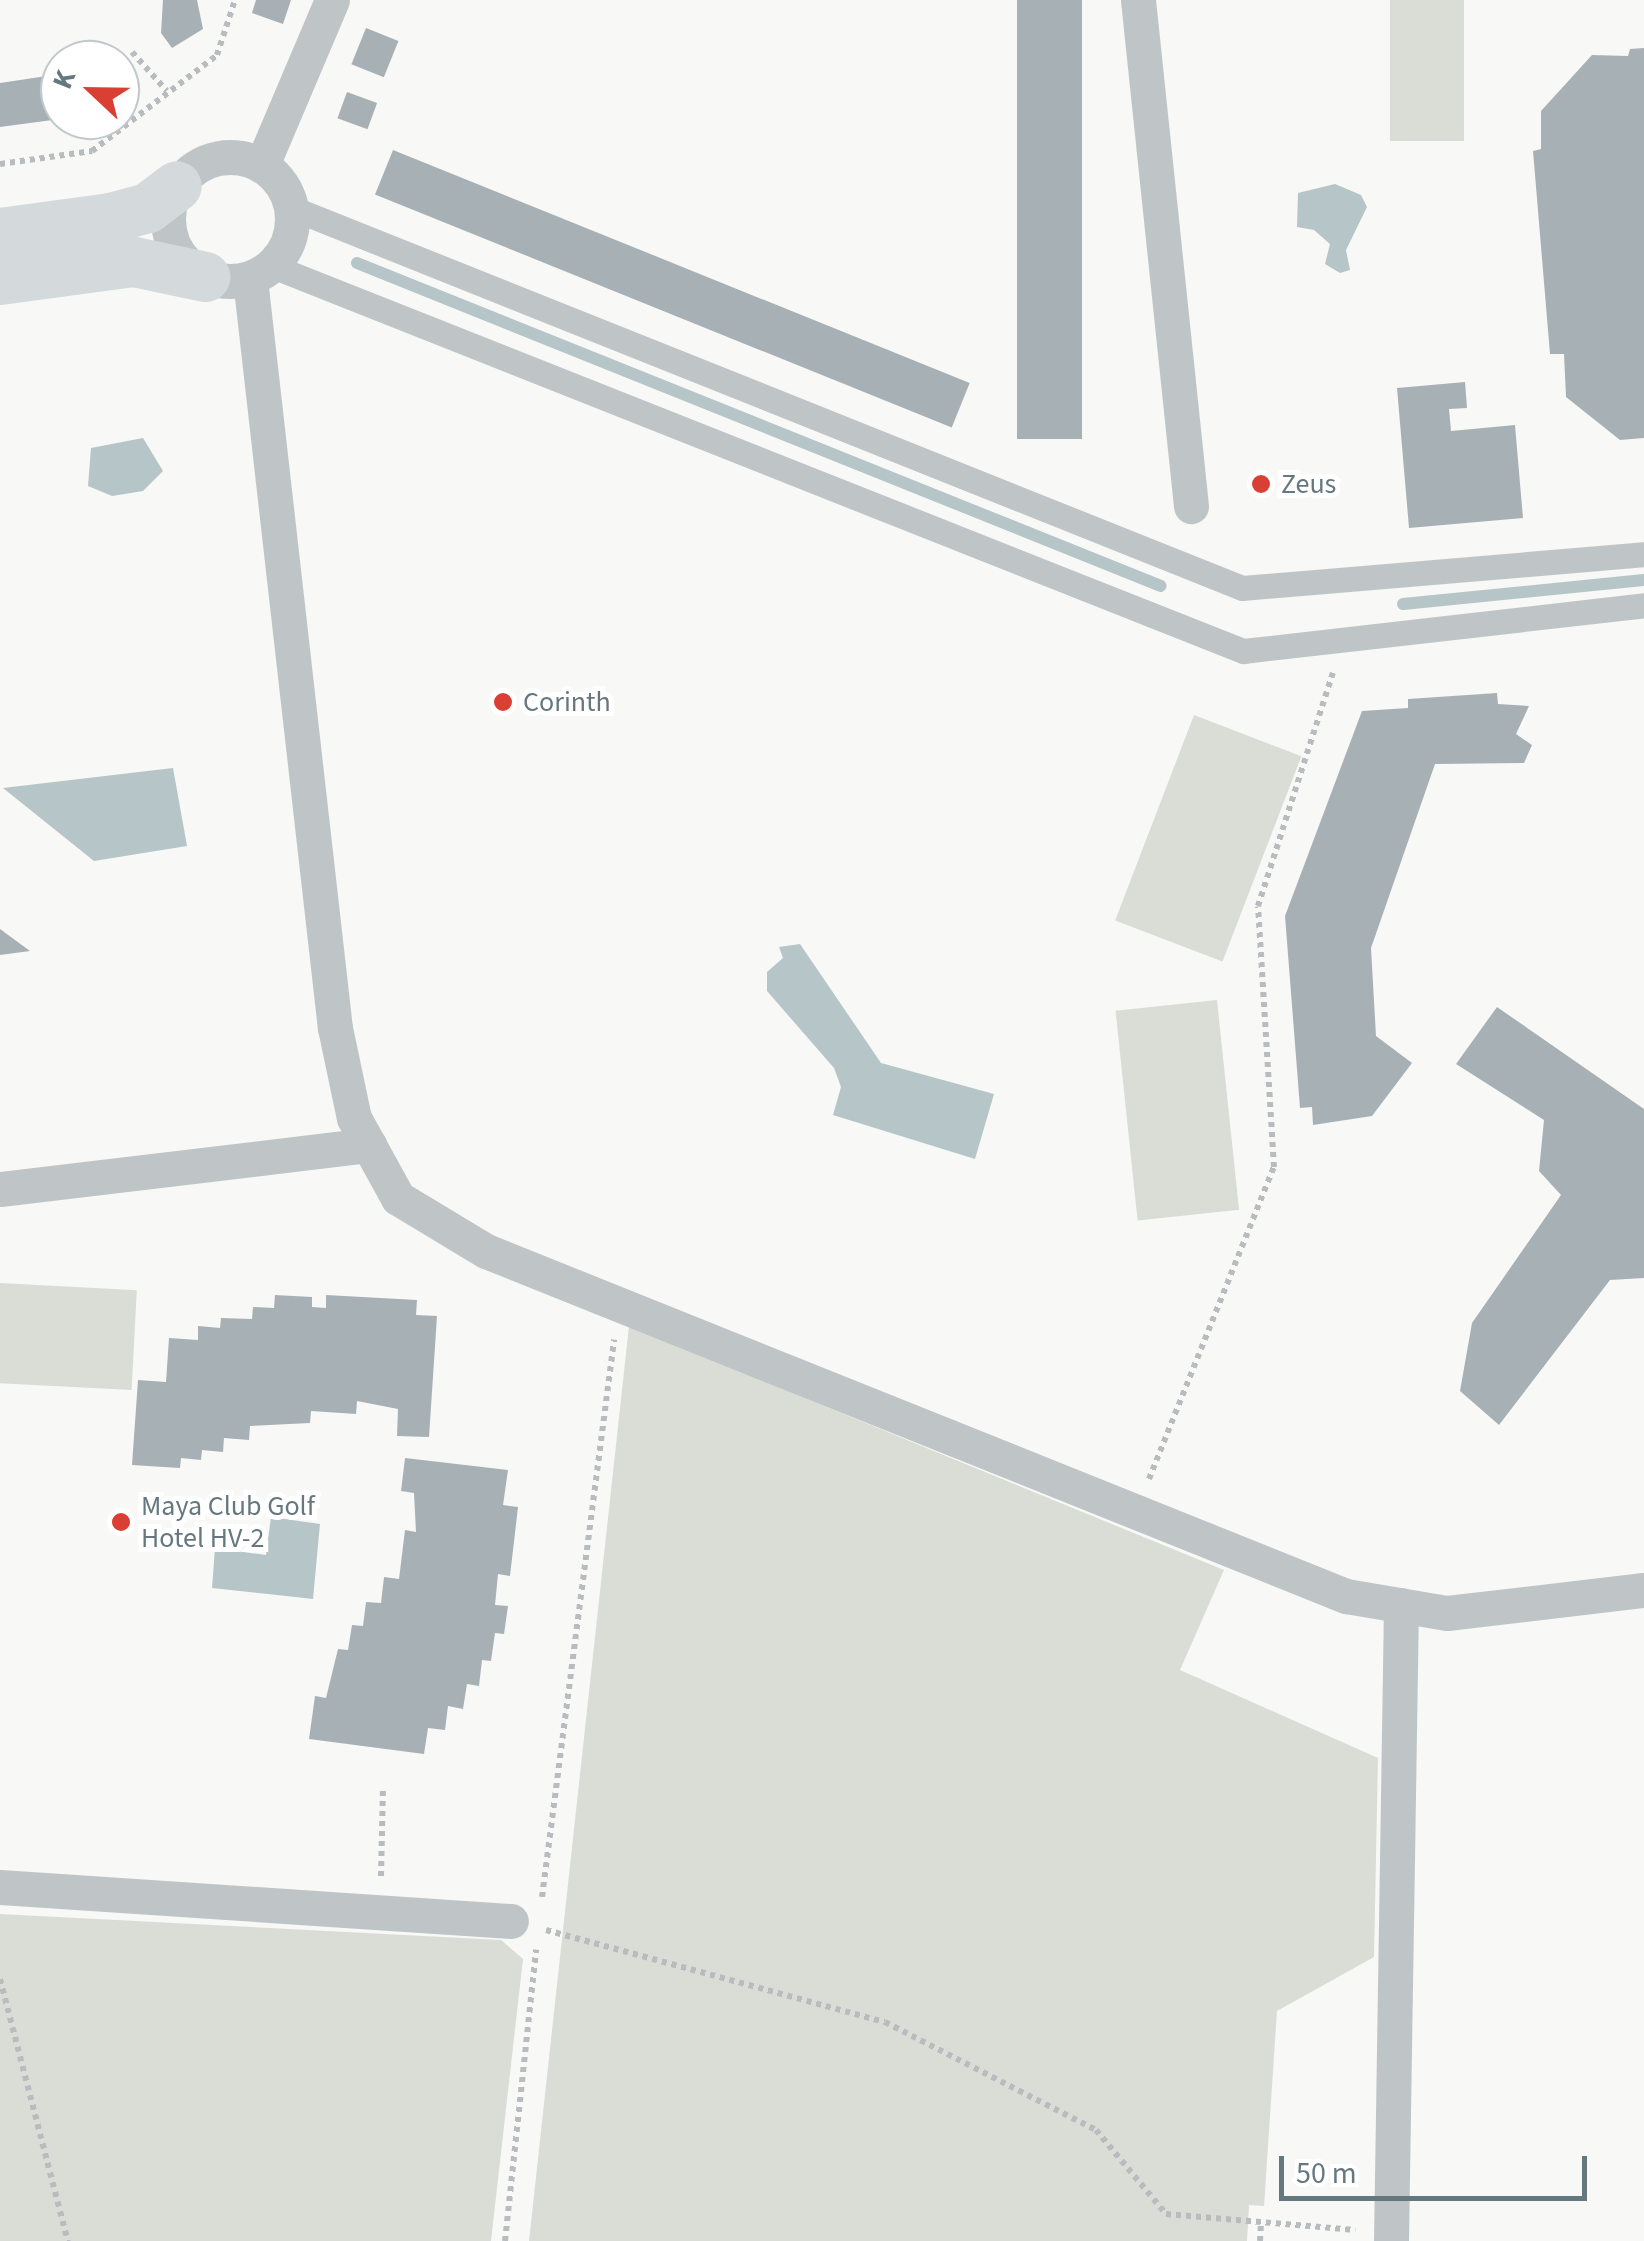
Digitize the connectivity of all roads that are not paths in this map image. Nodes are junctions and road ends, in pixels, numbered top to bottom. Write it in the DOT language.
graph roads {
  1 [pos="332,0"];
  2 [pos="1138,0"];
  3 [pos="262,165"];
  4 [pos="177,186"];
  5 [pos="292,208"];
  6 [pos="0,233"];
  7 [pos="242,274"];
  8 [pos="0,280"];
  9 [pos="1191,506"];
  10 [pos="1644,554"];
  11 [pos="1644,605"];
  12 [pos="369,1145"];
  13 [pos="0,1188"];
  14 [pos="1644,1590"];
  15 [pos="1401,1605"];
  16 [pos="0,1887"];
  17 [pos="524,1924"];
  18 [pos="1390,2237"];
  1 -- 3 [label="street"];
  2 -- 9 [label="street"];
  3 -- 4 [label="street"];
  3 -- 5 [label="street"];
  4 -- 6 [label="main road"];
  4 -- 7 [label="street"];
  5 -- 7 [label="street"];
  5 -- 10 [label="street"];
  7 -- 8 [label="main road"];
  7 -- 11 [label="street"];
  7 -- 12 [label="street"];
  12 -- 13 [label="street"];
  12 -- 15 [label="street"];
  14 -- 15 [label="street"];
  15 -- 18 [label="street"];
  16 -- 17 [label="street"];
}
